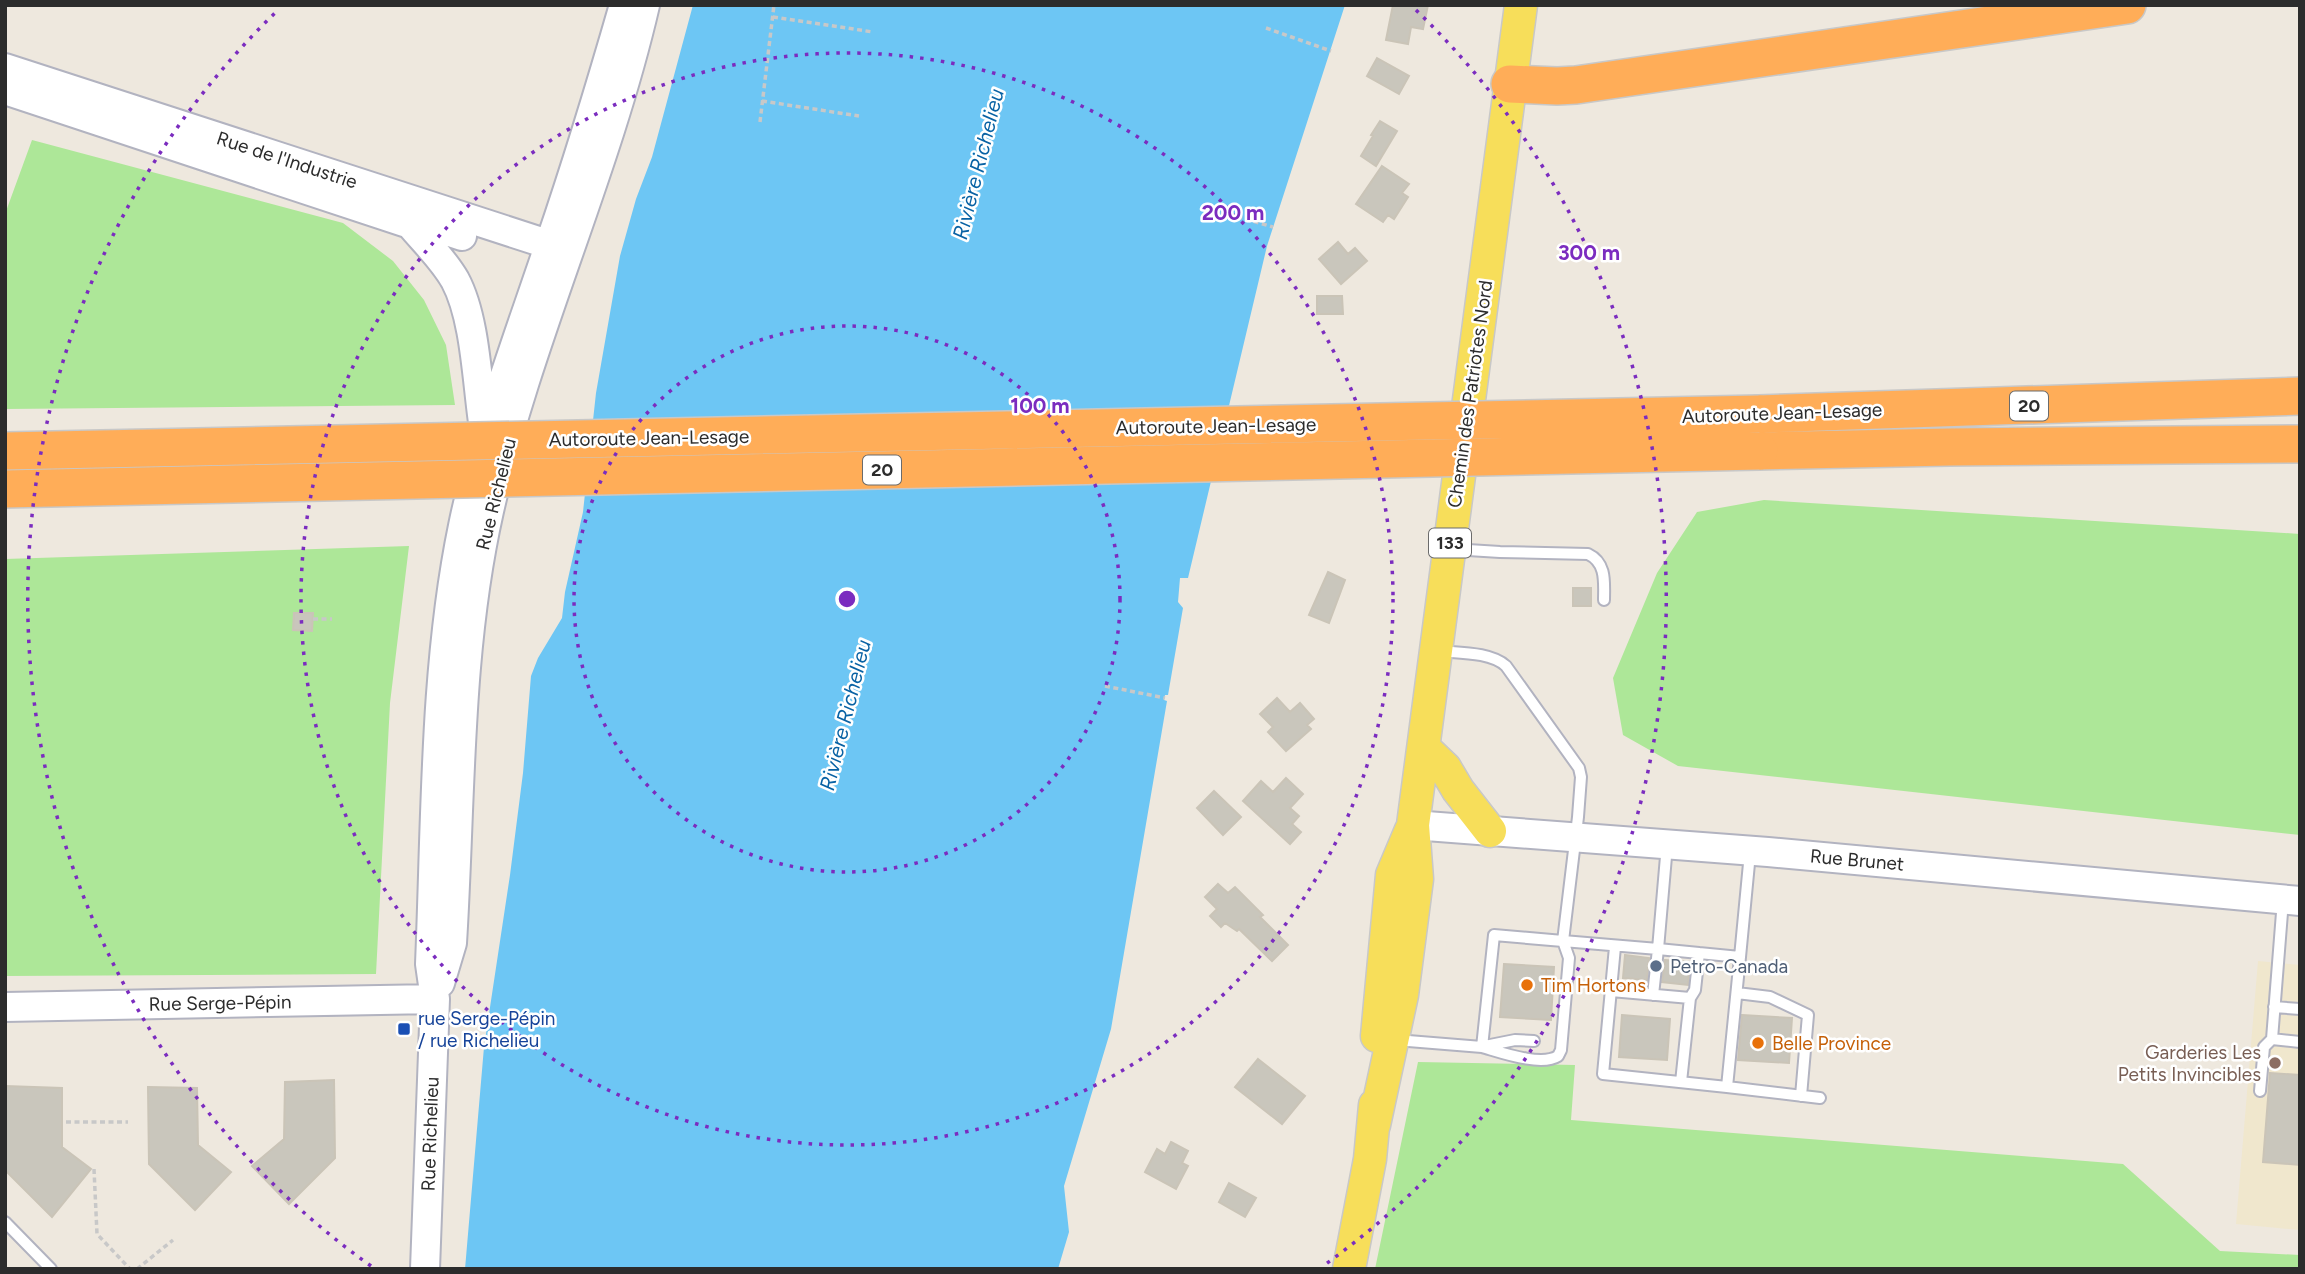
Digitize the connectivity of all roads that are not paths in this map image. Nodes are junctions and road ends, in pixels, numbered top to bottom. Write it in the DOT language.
graph roads {
  1 [pos="624,5"];
  2 [pos="645,5"];
  3 [pos="1521,5"];
  4 [pos="2127,5"];
  5 [pos="5,68"];
  6 [pos="1510,84"];
  7 [pos="5,90"];
  8 [pos="410,224"];
  9 [pos="556,257"];
  10 [pos="2300,396"];
  11 [pos="485,439"];
  12 [pos="2295,445"];
  13 [pos="5,451"];
  14 [pos="5,489"];
  15 [pos="1449,548"];
  16 [pos="1604,600"];
  17 [pos="1436,650"];
  18 [pos="1423,748"];
  19 [pos="1413,825"];
  20 [pos="1490,831"];
  21 [pos="1575,838"];
  22 [pos="1667,845"];
  23 [pos="1750,851"];
  24 [pos="2291,901"];
  25 [pos="1563,941"];
  26 [pos="1615,947"];
  27 [pos="1658,949"];
  28 [pos="1699,953"];
  29 [pos="1740,957"];
  30 [pos="1611,991"];
  31 [pos="1737,993"];
  32 [pos="1653,995"];
  33 [pos="435,999"];
  34 [pos="1690,999"];
  35 [pos="5,1007"];
  36 [pos="2274,1007"];
  37 [pos="2300,1009"];
  38 [pos="1385,1039"];
  39 [pos="2272,1040"];
  40 [pos="1534,1041"];
  41 [pos="2300,1042"];
  42 [pos="1482,1047"];
  43 [pos="1681,1082"];
  44 [pos="1727,1087"];
  45 [pos="2260,1091"];
  46 [pos="1801,1096"];
  47 [pos="1819,1098"];
  48 [pos="5,1222"];
  49 [pos="51,1269"];
  50 [pos="425,1269"];
  51 [pos="1349,1269"];
  1 -- 9 [label="street, Rue Richelieu"];
  2 -- 9 [label="street, Rue Richelieu"];
  3 -- 6 [label="main road, Chemin des Patriotes Nord / 133"];
  4 -- 6 [label="highway"];
  5 -- 9 [label="street, Rue de l'Industrie"];
  6 -- 15 [label="main road, Chemin des Patriotes Nord / 133"];
  7 -- 8 [label="street, Rue de l'Industrie"];
  8 -- 9 [label="street, Rue de l'Industrie"];
  8 -- 11 [label="street"];
  9 -- 11 [label="street, Rue Richelieu"];
  9 -- 33 [label="street, Rue Richelieu"];
  10 -- 13 [label="highway, Autoroute Jean-Lesage / 20, bridge"];
  11 -- 33 [label="street, Rue Richelieu"];
  12 -- 14 [label="highway, Autoroute Jean-Lesage / 20, bridge"];
  15 -- 16 [label="lane"];
  15 -- 17 [label="main road, Chemin des Patriotes Nord / 133"];
  17 -- 18 [label="main road, Chemin des Patriotes Nord / 133"];
  17 -- 21 [label="lane"];
  18 -- 19 [label="main road, Chemin des Patriotes Nord / 133"];
  18 -- 20 [label="main road"];
  19 -- 20 [label="street, Rue Brunet"];
  19 -- 38 [label="main road, Chemin des Patriotes Nord / 133"];
  20 -- 21 [label="street, Rue Brunet"];
  21 -- 22 [label="street, Rue Brunet"];
  21 -- 25 [label="lane"];
  22 -- 23 [label="street, Rue Brunet"];
  22 -- 27 [label="lane"];
  23 -- 24 [label="street, Rue Brunet"];
  23 -- 29 [label="lane"];
  24 -- 36 [label="lane"];
  25 -- 26 [label="lane"];
  25 -- 42 [label="lane"];
  25 -- 42 [label="lane"];
  26 -- 27 [label="lane"];
  26 -- 30 [label="lane"];
  27 -- 28 [label="lane"];
  27 -- 32 [label="lane"];
  28 -- 29 [label="lane"];
  28 -- 34 [label="lane"];
  29 -- 31 [label="lane"];
  30 -- 32 [label="lane"];
  30 -- 43 [label="lane"];
  31 -- 44 [label="lane"];
  31 -- 46 [label="lane"];
  32 -- 34 [label="lane"];
  33 -- 35 [label="street, Rue Serge-Pépin"];
  33 -- 50 [label="street, Rue Richelieu"];
  34 -- 43 [label="lane"];
  36 -- 37 [label="lane"];
  36 -- 39 [label="lane"];
  38 -- 42 [label="lane"];
  38 -- 51 [label="main road, Chemin des Patriotes Nord / 133"];
  39 -- 41 [label="lane"];
  39 -- 45 [label="lane"];
  40 -- 42 [label="lane"];
  43 -- 44 [label="lane"];
  44 -- 46 [label="lane"];
  46 -- 47 [label="lane"];
  48 -- 49 [label="lane"];
}
